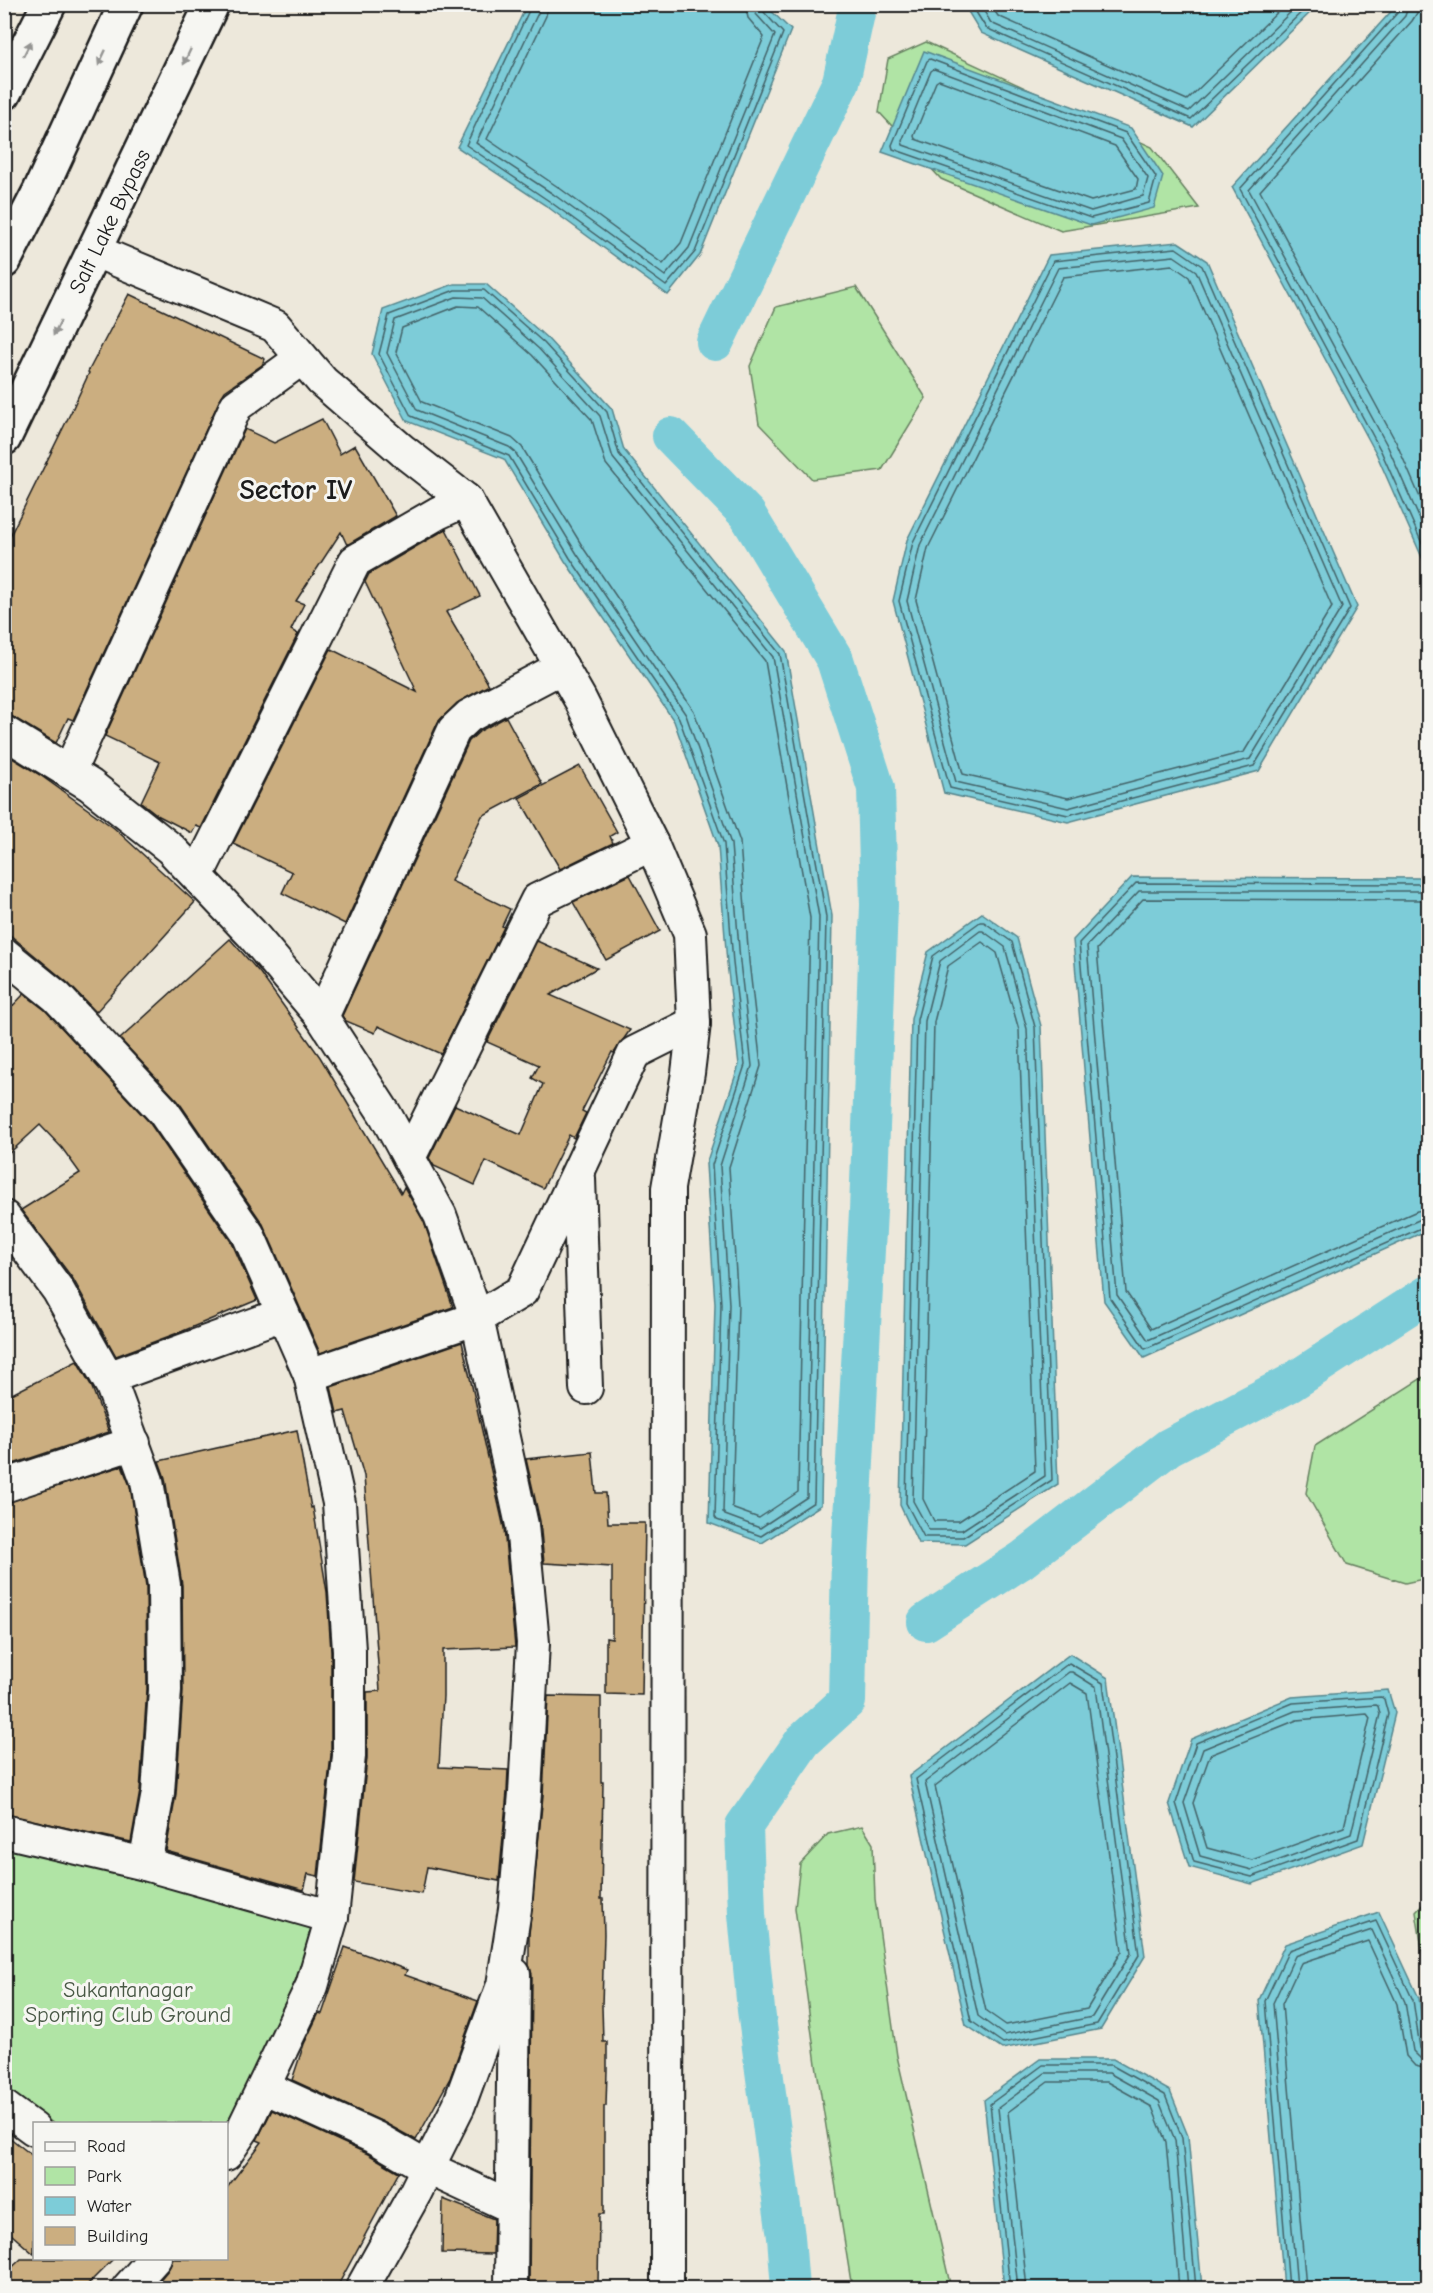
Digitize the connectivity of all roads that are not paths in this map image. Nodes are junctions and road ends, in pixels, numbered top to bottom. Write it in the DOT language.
graph roads {
  1 [pos="49,4"];
  2 [pos="126,4"];
  3 [pos="212,4"];
  4 [pos="4,93"];
  5 [pos="95,251"];
  6 [pos="4,261"];
  7 [pos="302,358"];
  8 [pos="4,438"];
  9 [pos="466,500"];
  10 [pos="562,667"];
  11 [pos="4,732"];
  12 [pos="69,772"];
  13 [pos="652,844"];
  14 [pos="197,876"];
  15 [pos="4,954"];
  16 [pos="322,1017"];
  17 [pos="694,1023"];
  18 [pos="409,1158"];
  19 [pos="579,1171"];
  20 [pos="4,1217"];
  21 [pos="283,1314"];
  22 [pos="477,1318"];
  23 [pos="310,1375"];
  24 [pos="108,1378"];
  25 [pos="586,1388"];
  26 [pos="134,1443"];
  27 [pos="4,1486"];
  28 [pos="4,1831"];
  29 [pos="145,1864"];
  30 [pos="515,1909"];
  31 [pos="332,1917"];
  32 [pos="264,2087"];
  33 [pos="228,2151"];
  34 [pos="428,2168"];
  35 [pos="512,2207"];
  36 [pos="154,2260"];
  37 [pos="367,2284"];
  38 [pos="128,2289"];
  39 [pos="511,2289"];
  40 [pos="667,2289"];
  4 -- 1 [label="main road, one-way"];
  2 -- 6 [label="main road, one-way"];
  3 -- 5 [label="main road, Salt Lake Bypass, one-way"];
  5 -- 7 [label="street"];
  5 -- 8 [label="main road, Salt Lake Bypass, one-way"];
  7 -- 9 [label="street"];
  7 -- 12 [label="street"];
  9 -- 10 [label="street"];
  9 -- 14 [label="street"];
  10 -- 13 [label="street"];
  10 -- 16 [label="street"];
  11 -- 12 [label="street"];
  12 -- 14 [label="street"];
  13 -- 17 [label="street"];
  13 -- 18 [label="street"];
  14 -- 16 [label="street"];
  15 -- 21 [label="street"];
  16 -- 18 [label="street"];
  17 -- 19 [label="street"];
  17 -- 40 [label="street"];
  18 -- 22 [label="street"];
  19 -- 22 [label="street"];
  19 -- 25 [label="street"];
  20 -- 24 [label="street"];
  21 -- 23 [label="street"];
  21 -- 24 [label="street"];
  22 -- 23 [label="street"];
  22 -- 30 [label="street"];
  23 -- 31 [label="street"];
  24 -- 26 [label="street"];
  26 -- 27 [label="street"];
  26 -- 29 [label="street"];
  28 -- 29 [label="street"];
  29 -- 31 [label="street"];
  30 -- 34 [label="street"];
  30 -- 35 [label="street"];
  31 -- 32 [label="street"];
  32 -- 33 [label="street"];
  32 -- 34 [label="street"];
  34 -- 35 [label="street"];
  34 -- 37 [label="street"];
  35 -- 39 [label="street"];
  36 -- 38 [label="street"];
}
